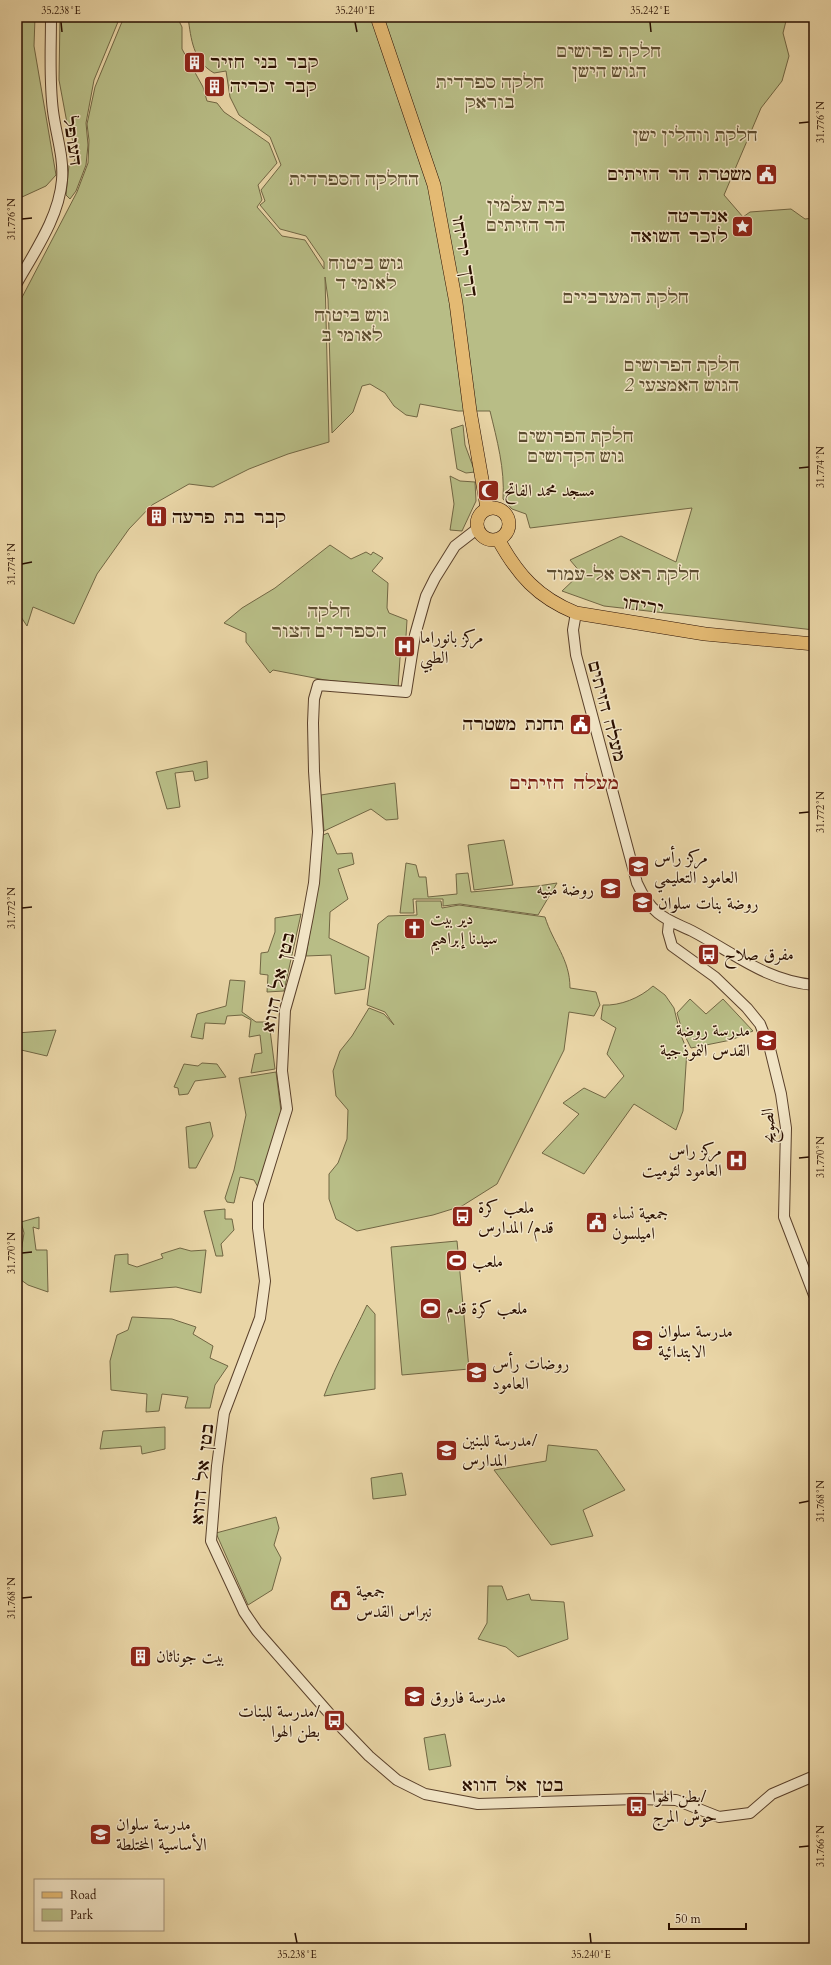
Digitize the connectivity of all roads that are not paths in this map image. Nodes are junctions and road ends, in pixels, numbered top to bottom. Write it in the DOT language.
graph roads {
  1 [pos="52,17"];
  2 [pos="377,17"];
  3 [pos="17,283"];
  4 [pos="487,508"];
  5 [pos="477,529"];
  6 [pos="498,539"];
  7 [pos="576,613"];
  8 [pos="814,644"];
  9 [pos="669,922"];
  10 [pos="814,985"];
  11 [pos="814,1296"];
  12 [pos="814,1776"];
  13 [pos="17,1944"];
  14 [pos="19,1948"];
  1 -- 3 [label="street, העופל"];
  2 -- 4 [label="main road, דרך יריחו"];
  4 -- 5 [label="main road"];
  4 -- 6 [label="main road"];
  5 -- 6 [label="main road"];
  5 -- 12 [label="street, בטן אל הווא"];
  6 -- 7 [label="main road, יריחו"];
  7 -- 8 [label="main road, יריחו"];
  7 -- 9 [label="street, מעלה הזיתים"];
  9 -- 10 [label="street, מעלה הזיתים"];
  9 -- 11 [label="street, الصويح"];
  13 -- 14 [label="street"];
}
